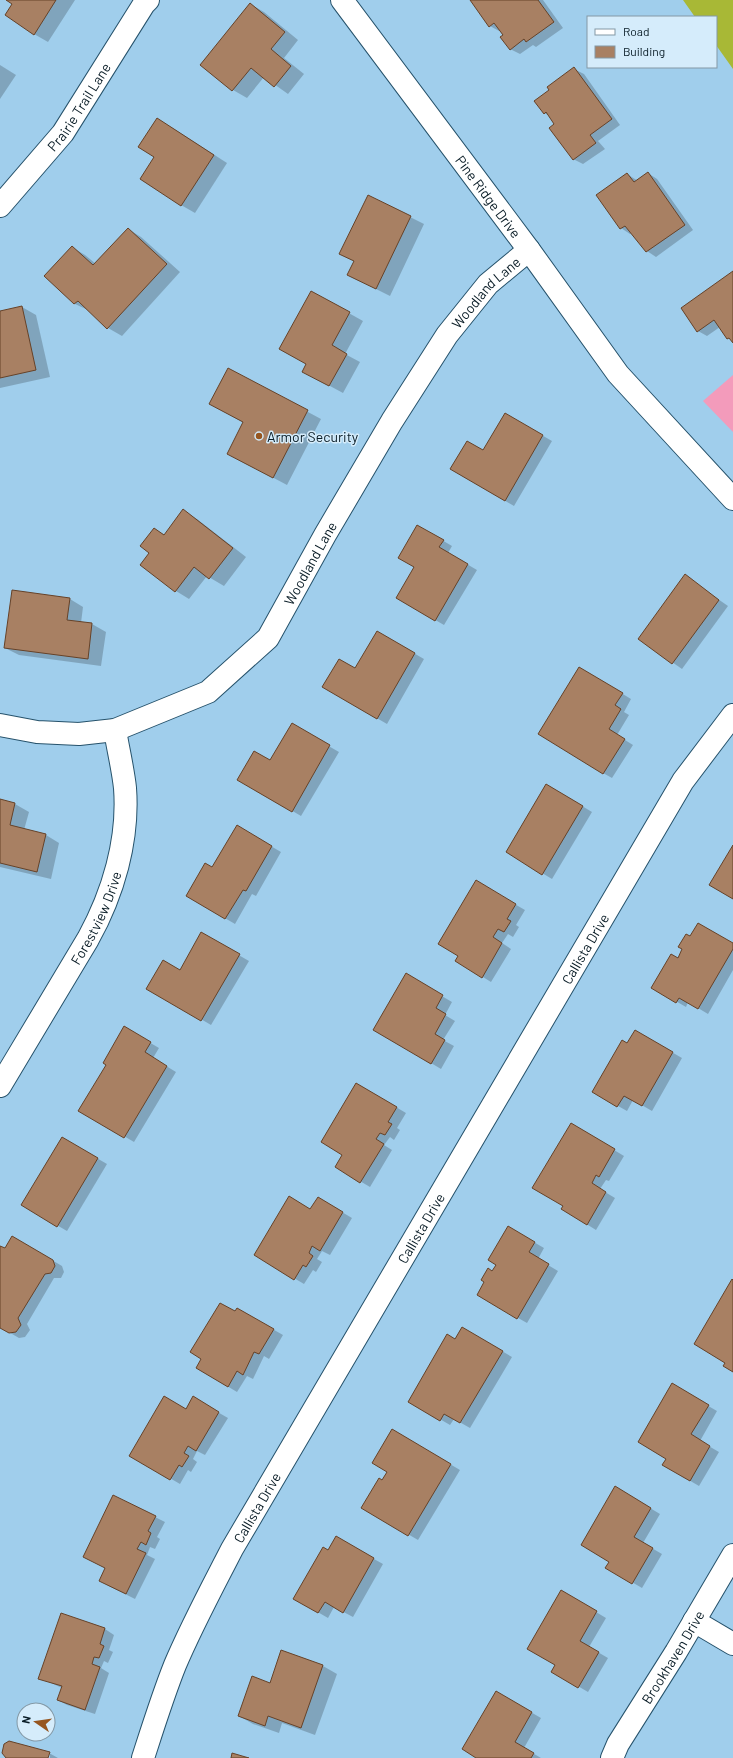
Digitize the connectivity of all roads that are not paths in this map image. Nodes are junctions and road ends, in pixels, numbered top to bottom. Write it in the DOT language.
graph roads {
  1 [pos="148,0"];
  2 [pos="342,0"];
  3 [pos="0,206"];
  4 [pos="529,250"];
  5 [pos="733,499"];
  6 [pos="733,716"];
  7 [pos="0,725"];
  8 [pos="115,730"];
  9 [pos="0,1086"];
  10 [pos="733,1555"];
  11 [pos="694,1621"];
  12 [pos="733,1644"];
  13 [pos="143,1758"];
  14 [pos="612,1758"];
  1 -- 3 [label="street, Prairie Trail Lane"];
  2 -- 4 [label="street, Pine Ridge Drive"];
  4 -- 5 [label="street, Pine Ridge Drive"];
  4 -- 8 [label="street, Woodland Lane"];
  6 -- 13 [label="street, Callista Drive"];
  7 -- 8 [label="street, Woodland Lane"];
  8 -- 9 [label="street, Forestview Drive"];
  10 -- 11 [label="street, Brookhaven Drive"];
  11 -- 12 [label="street"];
  11 -- 14 [label="street, Brookhaven Drive"];
}
